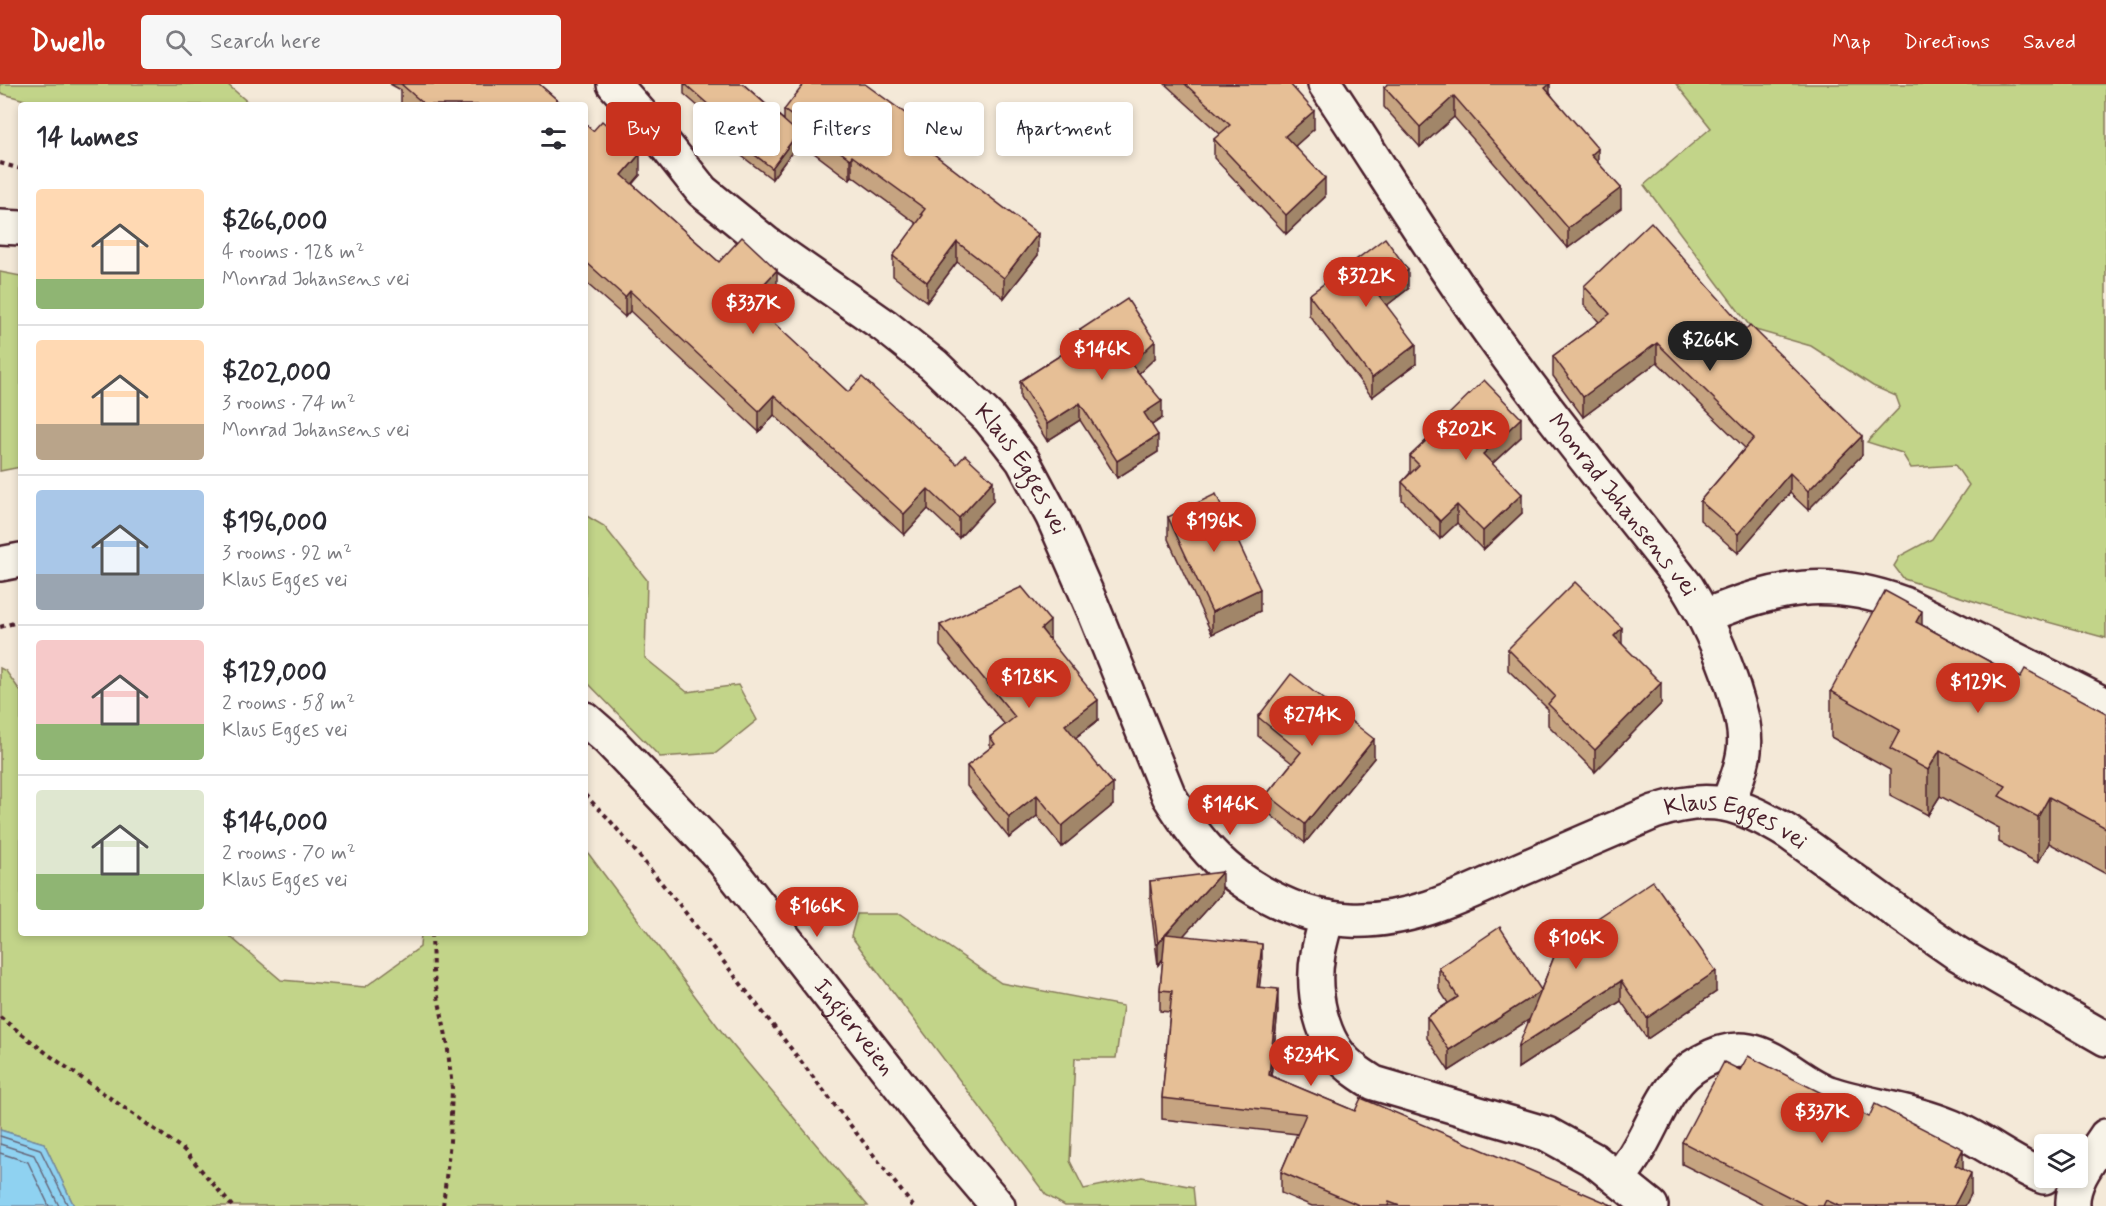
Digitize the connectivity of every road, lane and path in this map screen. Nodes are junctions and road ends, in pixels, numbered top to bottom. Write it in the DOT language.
graph roads {
  1 [pos="615,84"];
  2 [pos="1325,84"];
  3 [pos="0,163"];
  4 [pos="18,168"];
  5 [pos="0,226"];
  6 [pos="18,228"];
  7 [pos="18,561"];
  8 [pos="0,564"];
  9 [pos="1705,616"];
  10 [pos="18,622"];
  11 [pos="0,627"];
  12 [pos="2106,705"];
  13 [pos="588,722"];
  14 [pos="588,798"];
  15 [pos="1728,804"];
  16 [pos="1327,917"];
  17 [pos="432,936"];
  18 [pos="0,1017"];
  19 [pos="2106,1039"];
  20 [pos="2106,1136"];
  21 [pos="2088,1163"];
  22 [pos="2034,1173"];
  23 [pos="1618,1179"];
  24 [pos="232,1206"];
  25 [pos="443,1206"];
  26 [pos="913,1206"];
  27 [pos="998,1206"];
  28 [pos="1651,1206"];
  1 -- 16 [label="street, Klaus Egges vei"];
  2 -- 9 [label="street, Monrad Johansens vei"];
  3 -- 4 [label="path"];
  5 -- 6 [label="street"];
  7 -- 8 [label="street"];
  9 -- 12 [label="street"];
  9 -- 15 [label="street, Monrad Johansens vei"];
  10 -- 11 [label="path"];
  13 -- 27 [label="street, Ingierveien"];
  14 -- 26 [label="path"];
  15 -- 16 [label="street, Klaus Egges vei"];
  15 -- 19 [label="street, Klaus Egges vei"];
  16 -- 23 [label="street"];
  17 -- 25 [label="path"];
  18 -- 24 [label="path"];
  20 -- 21 [label="street"];
  22 -- 23 [label="street"];
  23 -- 28 [label="street"];
}
